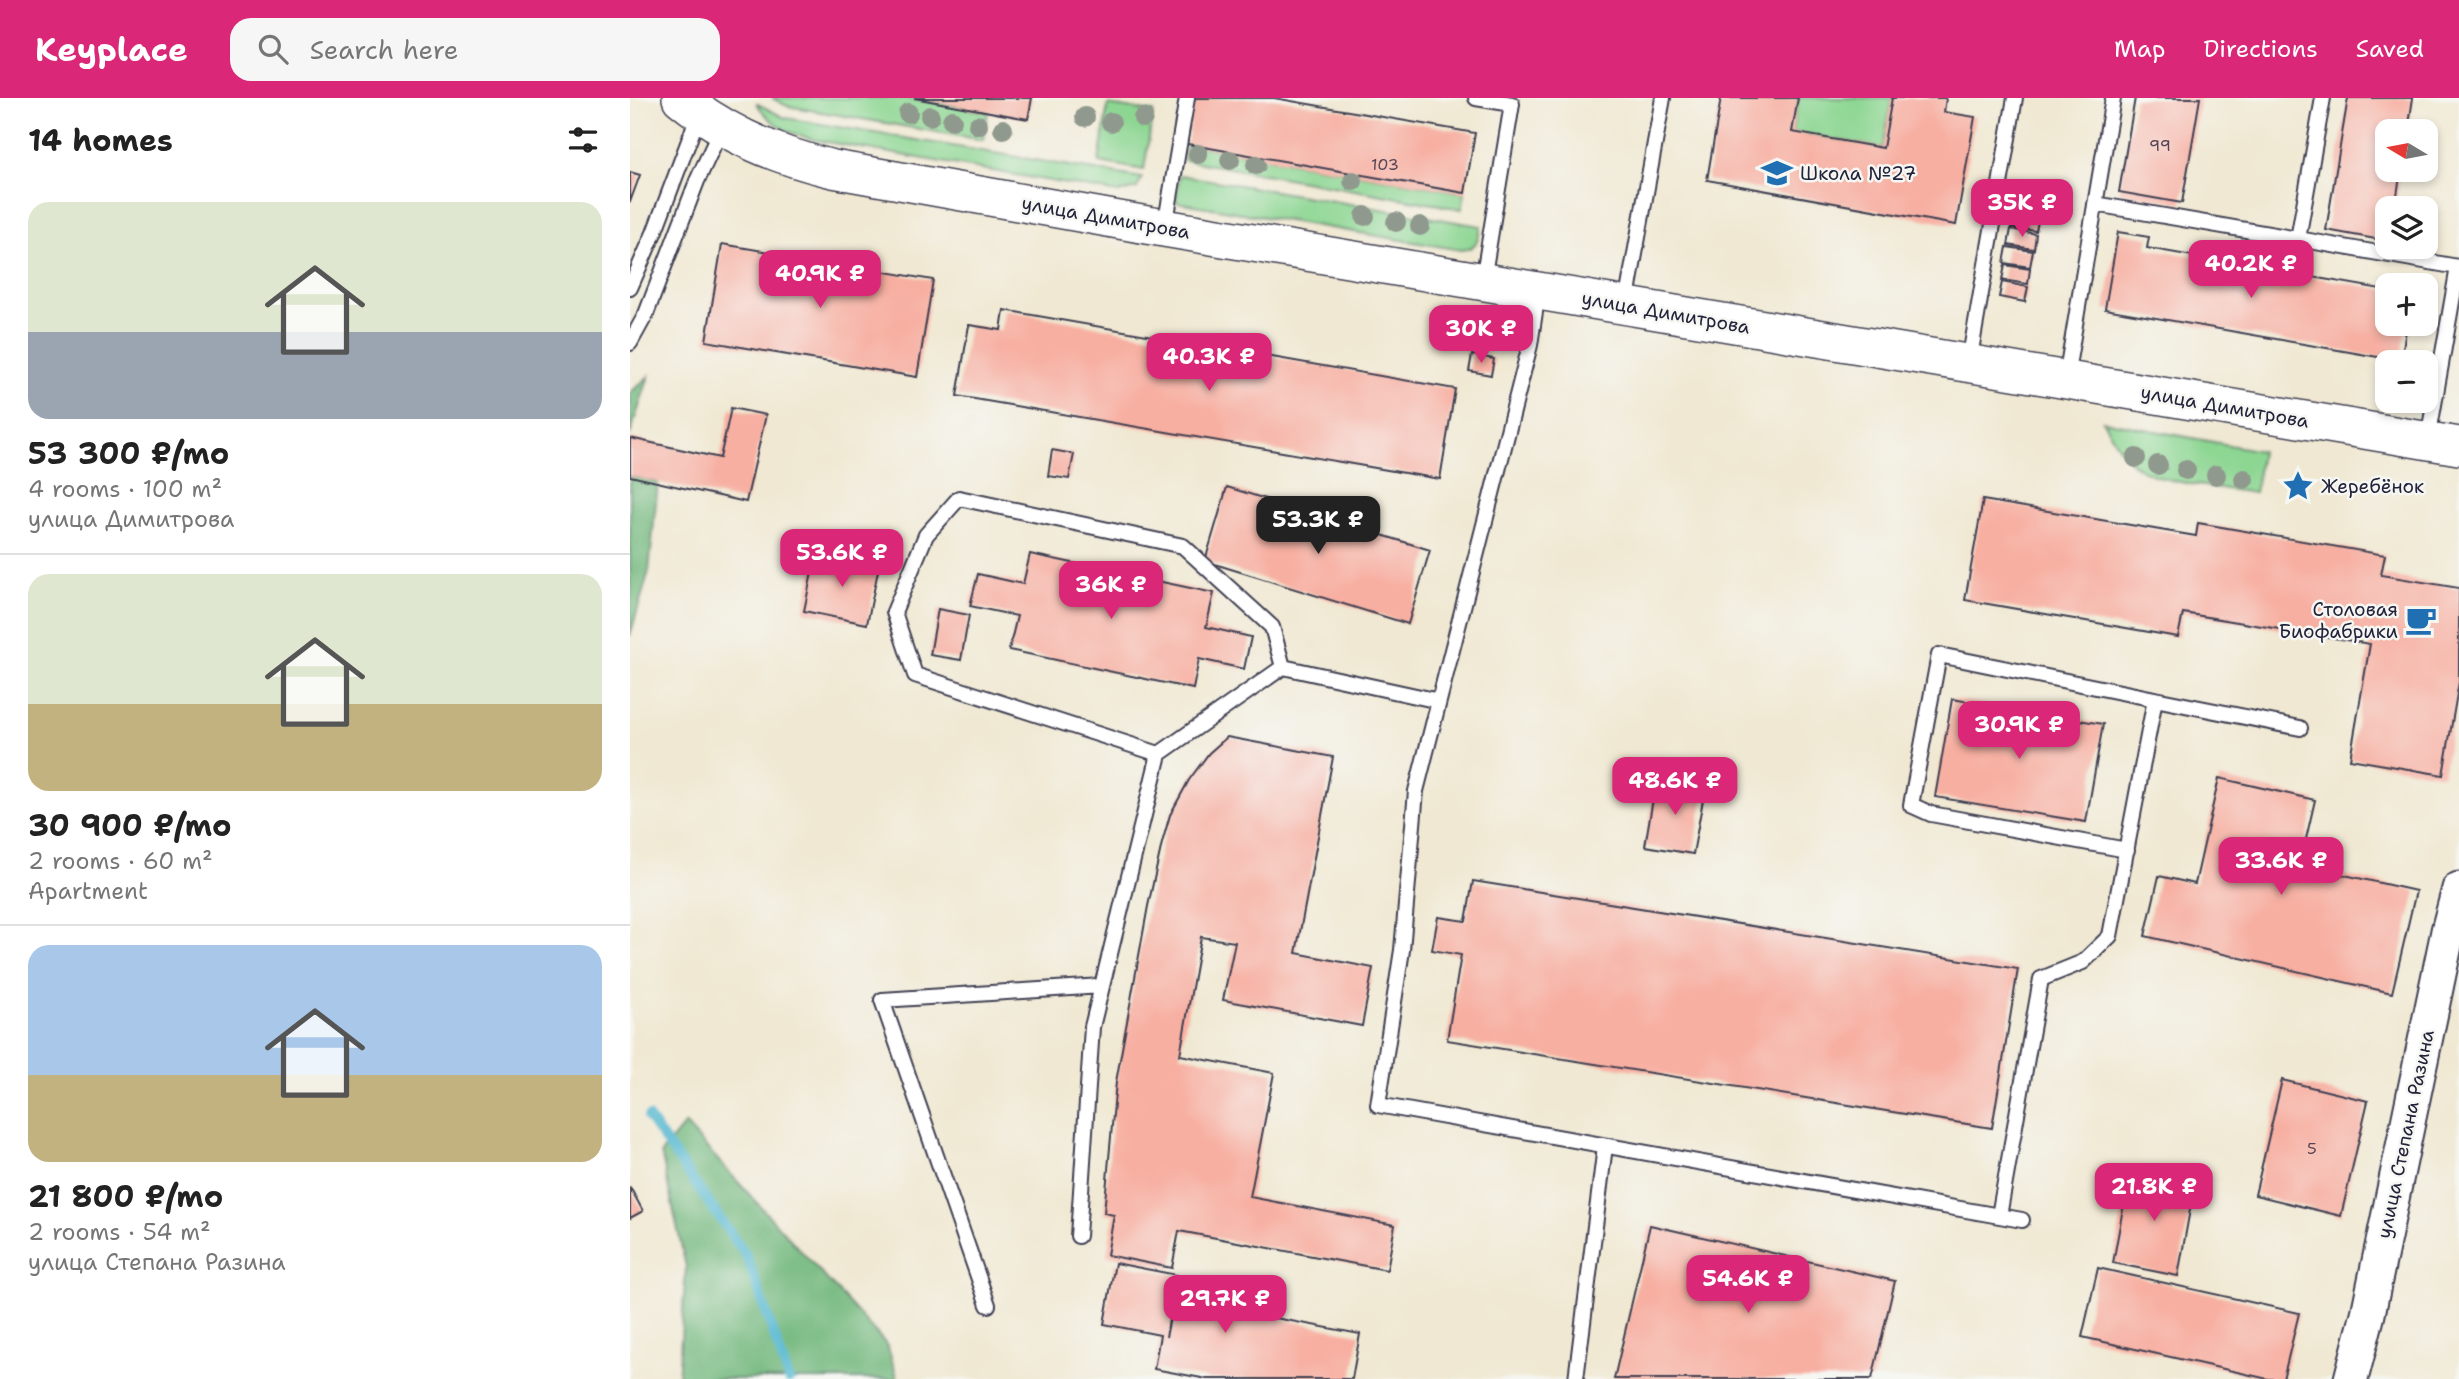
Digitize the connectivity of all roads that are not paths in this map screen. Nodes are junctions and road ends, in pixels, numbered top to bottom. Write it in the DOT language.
graph roads {
  1 [pos="1187,98"];
  2 [pos="1476,98"];
  3 [pos="1663,98"];
  4 [pos="2015,98"];
  5 [pos="2113,98"];
  6 [pos="2323,98"];
  7 [pos="701,113"];
  8 [pos="2095,204"];
  9 [pos="1164,228"];
  10 [pos="2298,239"];
  11 [pos="2458,267"];
  12 [pos="1482,281"];
  13 [pos="630,288"];
  14 [pos="1538,291"];
  15 [pos="1626,306"];
  16 [pos="630,343"];
  17 [pos="1968,363"];
  18 [pos="2066,379"];
  19 [pos="2443,443"];
  20 [pos="1283,667"];
  21 [pos="2155,699"];
  22 [pos="1439,701"];
  23 [pos="2300,728"];
  24 [pos="1159,754"];
  25 [pos="2127,850"];
  26 [pos="2459,889"];
  27 [pos="1102,986"];
  28 [pos="1605,1146"];
  29 [pos="1998,1216"];
  30 [pos="2022,1220"];
  31 [pos="1078,1236"];
  32 [pos="988,1305"];
  33 [pos="1576,1379"];
  34 [pos="2351,1379"];
  1 -- 9 [label="lane"];
  2 -- 12 [label="lane"];
  3 -- 15 [label="lane"];
  4 -- 17 [label="lane"];
  5 -- 8 [label="lane"];
  6 -- 10 [label="lane"];
  7 -- 9 [label="main road, улица Димитрова"];
  7 -- 13 [label="lane"];
  7 -- 16 [label="lane"];
  8 -- 10 [label="lane"];
  8 -- 18 [label="lane"];
  9 -- 12 [label="main road, улица Димитрова"];
  10 -- 11 [label="lane"];
  11 -- 19 [label="lane"];
  12 -- 14 [label="main road, улица Димитрова"];
  14 -- 15 [label="main road, улица Димитрова"];
  14 -- 22 [label="lane"];
  15 -- 17 [label="main road, улица Димитрова"];
  17 -- 18 [label="main road, улица Димитрова"];
  18 -- 19 [label="main road, улица Димитрова"];
  20 -- 22 [label="lane"];
  20 -- 24 [label="lane"];
  20 -- 24 [label="lane"];
  21 -- 23 [label="lane"];
  21 -- 25 [label="lane"];
  21 -- 25 [label="lane"];
  22 -- 28 [label="lane"];
  24 -- 27 [label="lane"];
  25 -- 29 [label="lane"];
  26 -- 34 [label="street, улица Степана Разина"];
  27 -- 31 [label="lane"];
  27 -- 32 [label="lane"];
  28 -- 29 [label="lane"];
  28 -- 33 [label="lane"];
  29 -- 30 [label="lane"];
}
